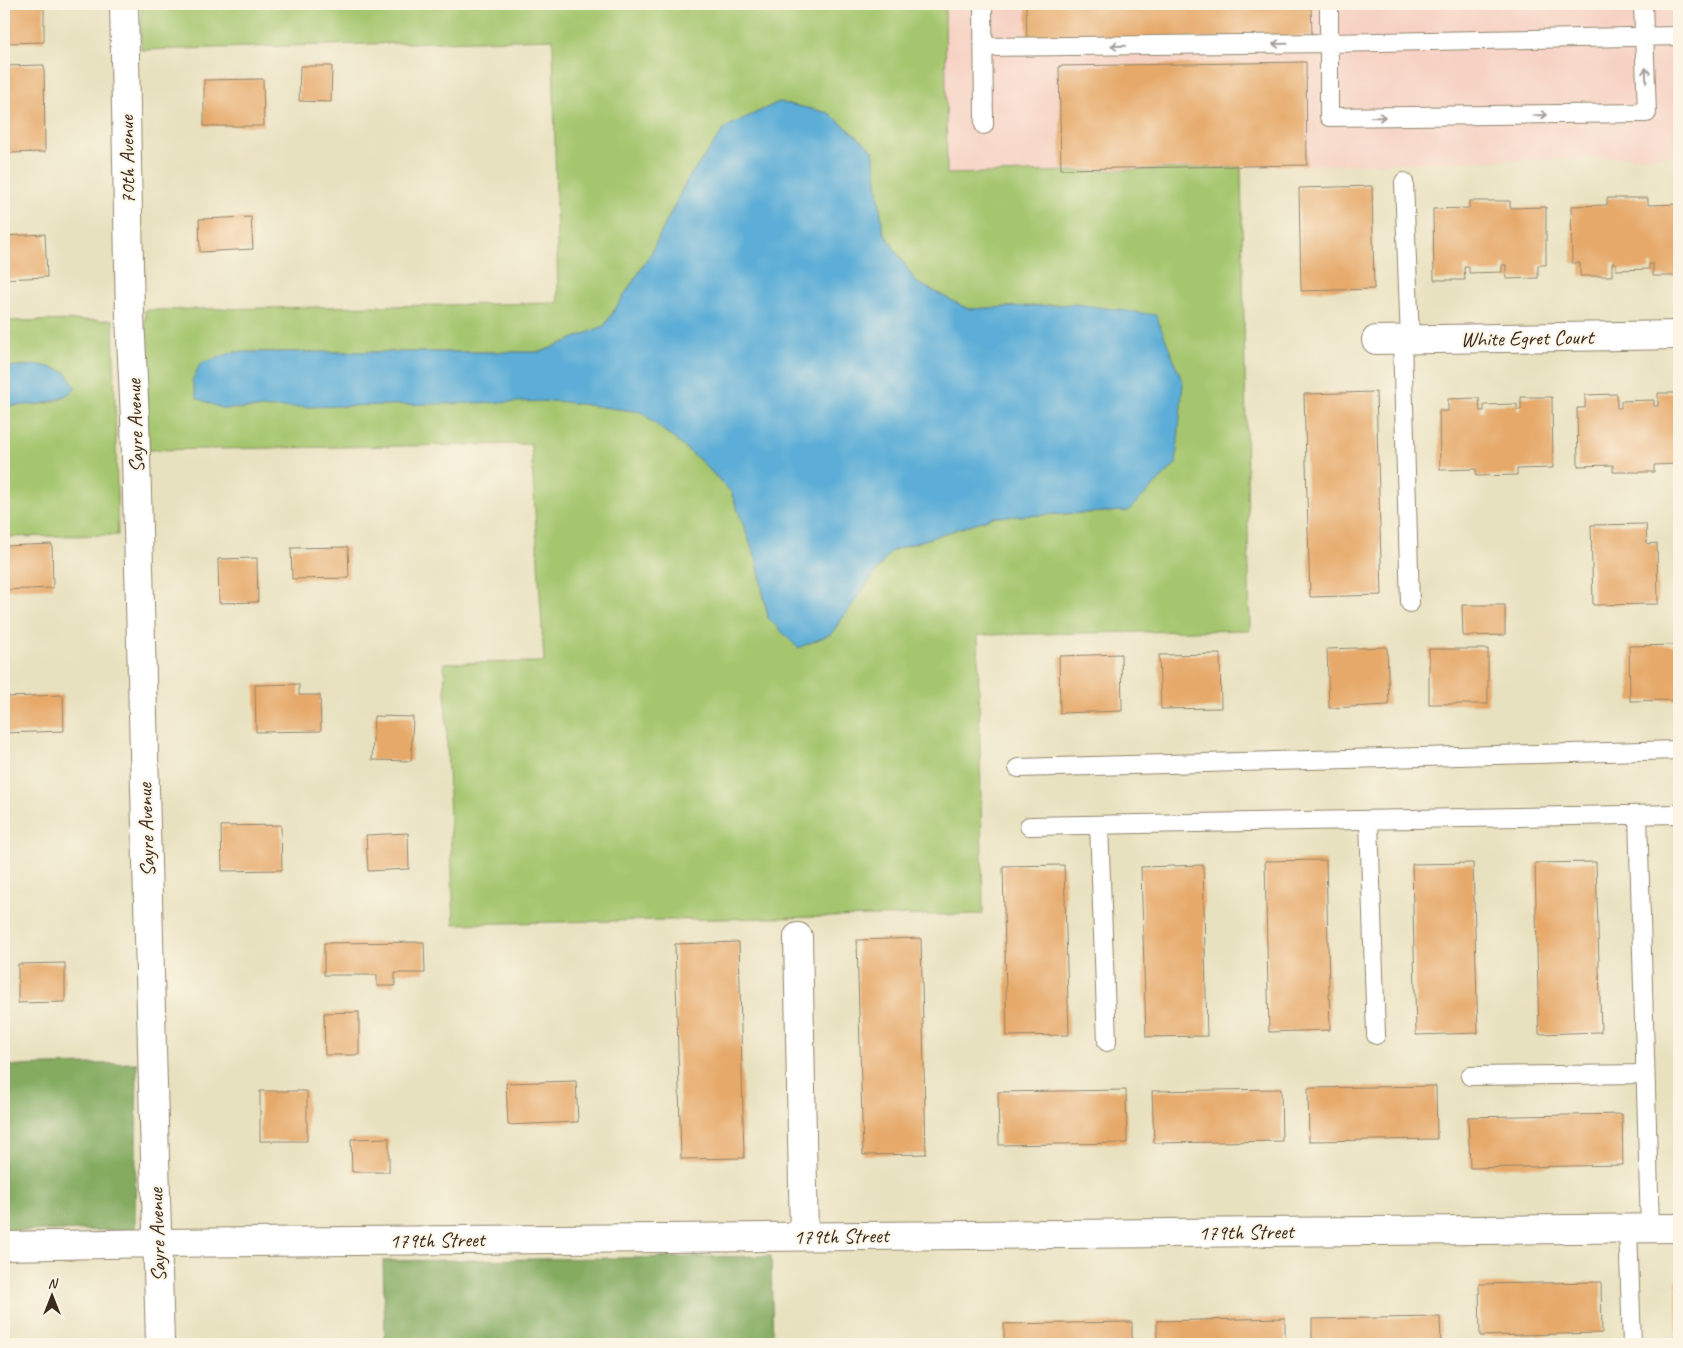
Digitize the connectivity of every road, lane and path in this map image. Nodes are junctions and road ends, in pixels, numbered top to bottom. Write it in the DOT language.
graph roads {
  1 [pos="124,4"];
  2 [pos="983,4"];
  3 [pos="1329,4"];
  4 [pos="1643,4"];
  5 [pos="1644,36"];
  6 [pos="1679,36"];
  7 [pos="1329,43"];
  8 [pos="984,47"];
  9 [pos="984,125"];
  10 [pos="1404,182"];
  11 [pos="130,317"];
  12 [pos="1679,335"];
  13 [pos="1396,340"];
  14 [pos="1410,603"];
  15 [pos="1679,750"];
  16 [pos="1018,768"];
  17 [pos="1679,814"];
  18 [pos="1638,815"];
  19 [pos="1369,820"];
  20 [pos="1099,825"];
  21 [pos="1030,826"];
  22 [pos="798,937"];
  23 [pos="1376,1035"];
  24 [pos="1107,1042"];
  25 [pos="1645,1074"];
  26 [pos="1470,1076"];
  27 [pos="1639,1228"];
  28 [pos="1679,1228"];
  29 [pos="804,1236"];
  30 [pos="158,1243"];
  31 [pos="4,1246"];
  32 [pos="160,1344"];
  33 [pos="1632,1344"];
  1 -- 11 [label="street, 70th Avenue"];
  2 -- 8 [label="lane"];
  3 -- 7 [label="lane"];
  4 -- 5 [label="lane"];
  5 -- 6 [label="lane"];
  5 -- 7 [label="lane"];
  7 -- 5 [label="lane, one-way"];
  7 -- 8 [label="lane, one-way"];
  8 -- 9 [label="lane"];
  10 -- 13 [label="lane"];
  11 -- 30 [label="street, Sayre Avenue"];
  12 -- 13 [label="street, White Egret Court"];
  13 -- 14 [label="lane"];
  15 -- 16 [label="lane"];
  17 -- 18 [label="lane"];
  18 -- 19 [label="lane"];
  18 -- 25 [label="lane"];
  19 -- 20 [label="lane"];
  19 -- 23 [label="lane"];
  20 -- 21 [label="lane"];
  20 -- 24 [label="lane"];
  22 -- 29 [label="street"];
  25 -- 26 [label="lane"];
  25 -- 27 [label="lane"];
  27 -- 28 [label="street, 179th Street"];
  27 -- 29 [label="street, 179th Street"];
  27 -- 33 [label="lane"];
  29 -- 30 [label="street, 179th Street"];
  30 -- 31 [label="street, 179th Street"];
  30 -- 32 [label="street, Sayre Avenue"];
}
